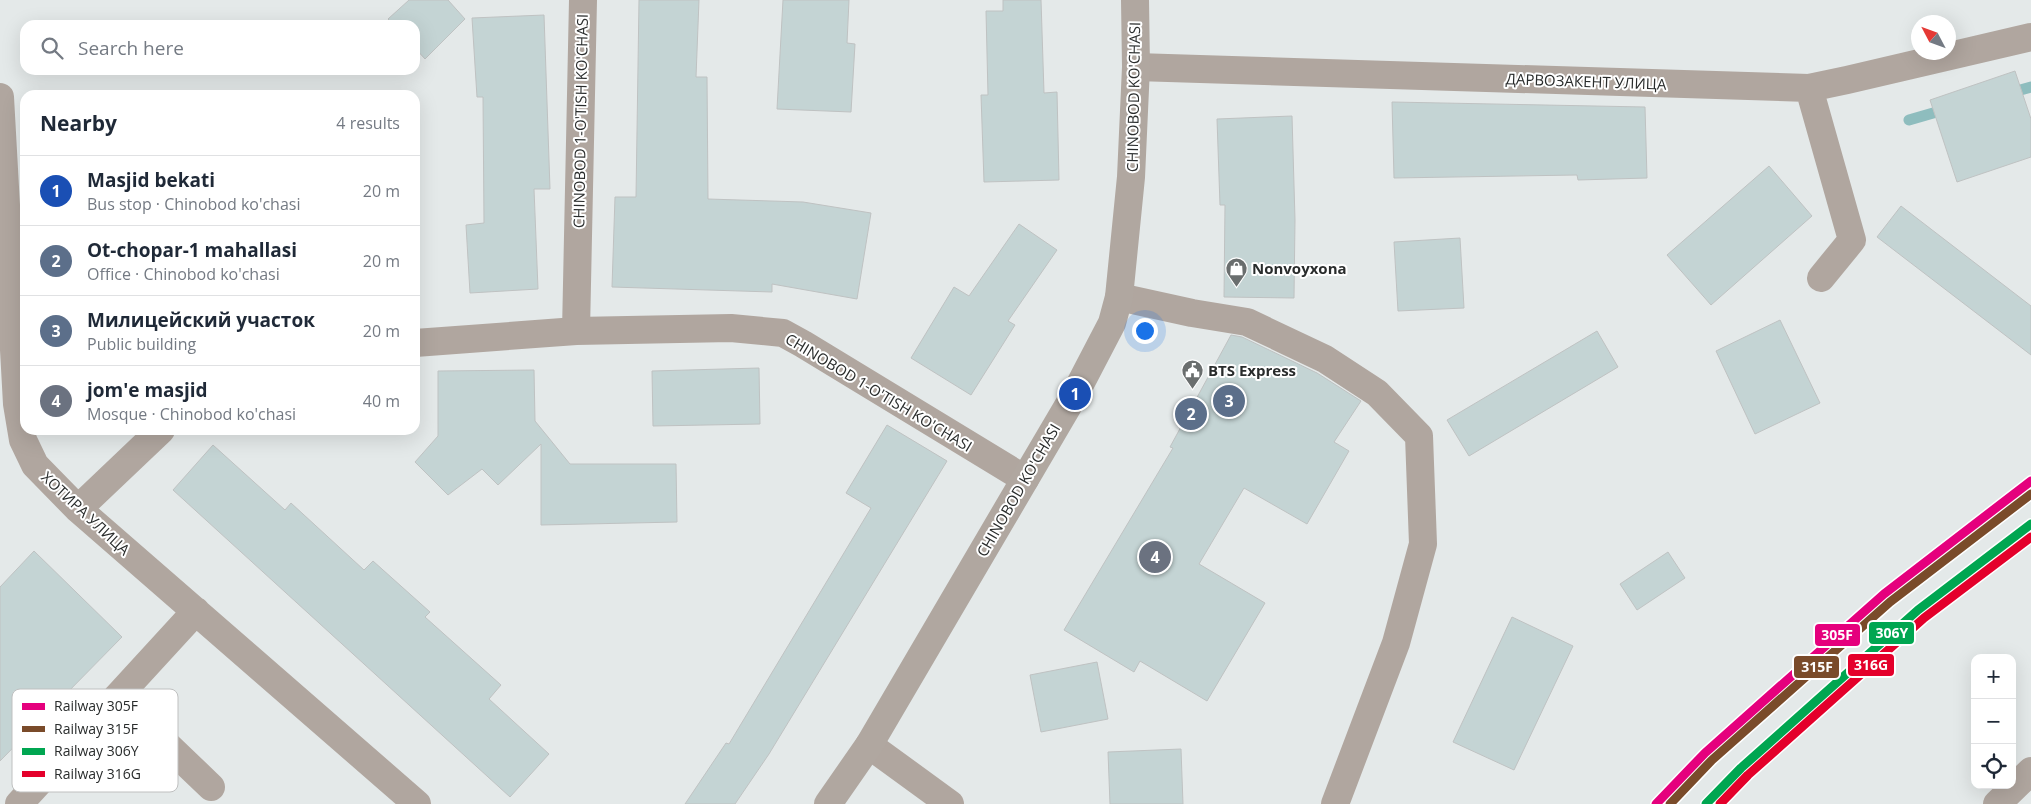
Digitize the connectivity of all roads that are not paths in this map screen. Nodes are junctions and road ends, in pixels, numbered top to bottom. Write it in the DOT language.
graph roads {
  1 [pos="583,0"];
  2 [pos="1135,0"];
  3 [pos="2031,37"];
  4 [pos="1136,67"];
  5 [pos="1809,88"];
  6 [pos="0,97"];
  7 [pos="1820,278"];
  8 [pos="1120,297"];
  9 [pos="576,331"];
  10 [pos="420,343"];
  11 [pos="20,422"];
  12 [pos="22,435"];
  13 [pos="156,435"];
  14 [pos="1025,479"];
  15 [pos="78,509"];
  16 [pos="196,612"];
  17 [pos="124,689"];
  18 [pos="869,745"];
  19 [pos="178,755"];
  20 [pos="2031,771"];
  21 [pos="211,787"];
  22 [pos="30,792"];
  23 [pos="947,803"];
  24 [pos="19,804"];
  25 [pos="417,804"];
  26 [pos="828,804"];
  27 [pos="1335,804"];
  28 [pos="1997,804"];
  1 -- 9 [label="street, CHINOBOD 1-O'TISH KO'CHASI"];
  2 -- 4 [label="main road, CHINOBOD KO'CHASI"];
  3 -- 5 [label="street, ДАРВОЗАКЕНТ УЛИЦА"];
  4 -- 5 [label="street, ДАРВОЗАКЕНТ УЛИЦА"];
  4 -- 8 [label="main road, CHINOBOD KO'CHASI"];
  5 -- 7 [label="street"];
  6 -- 11 [label="street, ХОТИРА УЛИЦА"];
  8 -- 14 [label="main road, CHINOBOD KO'CHASI"];
  8 -- 27 [label="street"];
  9 -- 10 [label="street, CHINOBOD 1-O'TISH KO'CHASI"];
  9 -- 14 [label="street, CHINOBOD 1-O'TISH KO'CHASI"];
  12 -- 15 [label="street, ХОТИРА УЛИЦА"];
  13 -- 15 [label="street"];
  14 -- 18 [label="main road, CHINOBOD KO'CHASI"];
  15 -- 16 [label="street, ХОТИРА УЛИЦА"];
  16 -- 17 [label="street"];
  16 -- 25 [label="street, ХОТИРА УЛИЦА"];
  18 -- 23 [label="street"];
  18 -- 26 [label="main road, CHINOBOD KO'CHASI"];
  19 -- 21 [label="street"];
  20 -- 28 [label="street"];
  22 -- 24 [label="street"];
}
